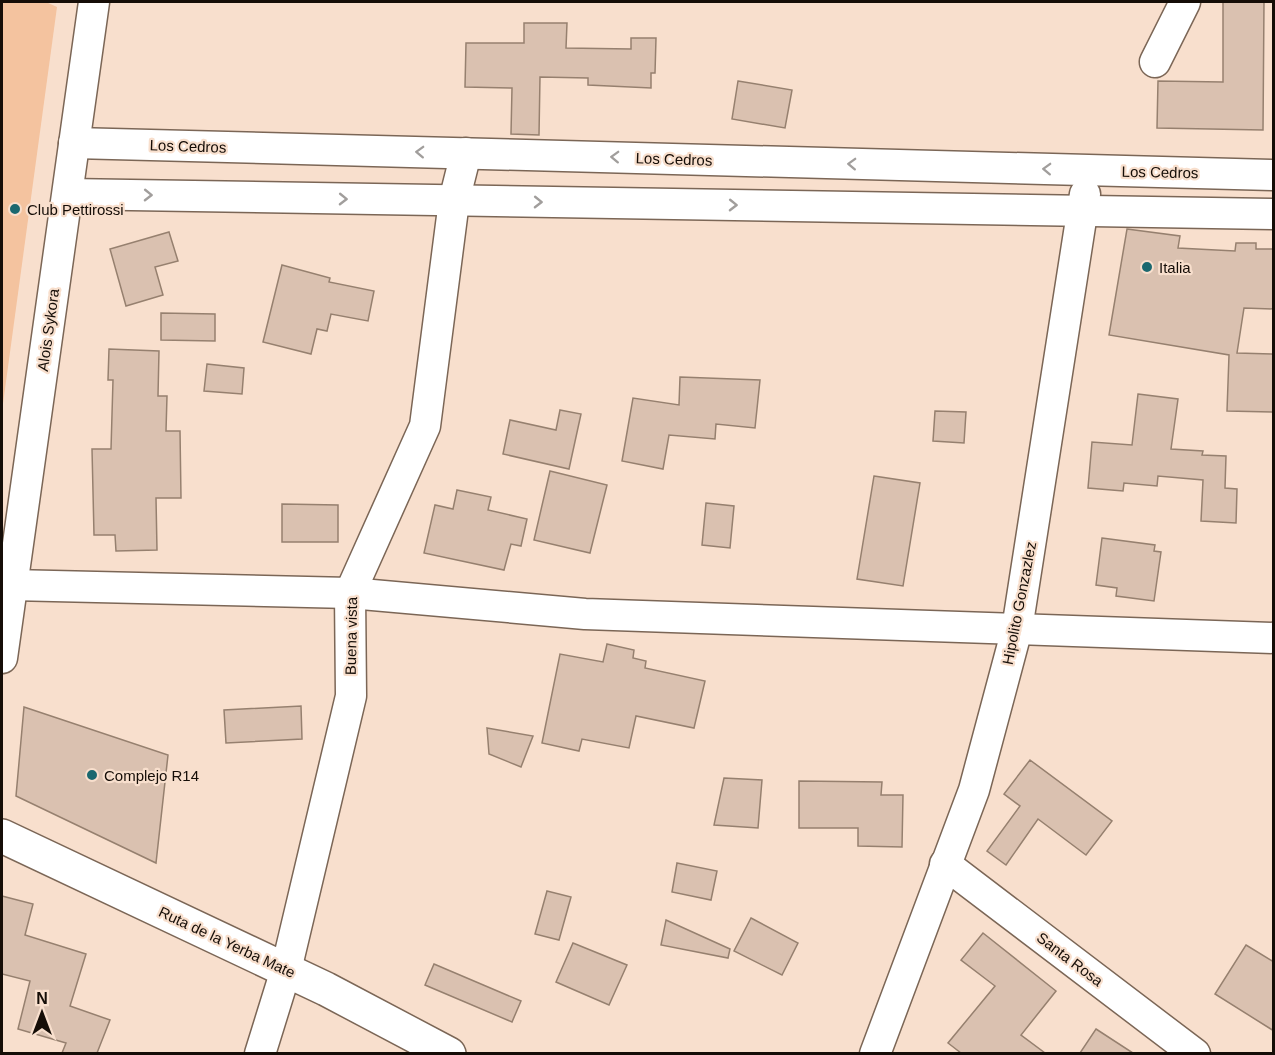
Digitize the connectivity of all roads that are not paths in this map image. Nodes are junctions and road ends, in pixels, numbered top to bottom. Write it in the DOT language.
graph roads {
  1 [pos="94,2"];
  2 [pos="1185,2"];
  3 [pos="1155,62"];
  4 [pos="74,143"];
  5 [pos="466,153"];
  6 [pos="1089,170"];
  7 [pos="1274,175"];
  8 [pos="68,194"];
  9 [pos="454,201"];
  10 [pos="1083,211"];
  11 [pos="1274,214"];
  12 [pos="11,585"];
  13 [pos="350,593"];
  14 [pos="1017,629"];
  15 [pos="1274,638"];
  16 [pos="2,658"];
  17 [pos="2,836"];
  18 [pos="945,864"];
  19 [pos="286,970"];
  20 [pos="260,1053"];
  21 [pos="449,1053"];
  22 [pos="875,1053"];
  23 [pos="1195,1053"];
  1 -- 4 [label="street, Alois Sykora"];
  2 -- 3 [label="street"];
  5 -- 4 [label="street, Los Cedros, one-way"];
  4 -- 8 [label="street, Alois Sykora"];
  6 -- 5 [label="street, Los Cedros, one-way"];
  5 -- 9 [label="street, Buena vista"];
  6 -- 7 [label="street, Los Cedros"];
  6 -- 10 [label="street, Hipolito Gonzazlez"];
  8 -- 9 [label="street, one-way"];
  8 -- 12 [label="street, Alois Sykora"];
  9 -- 10 [label="street, one-way"];
  9 -- 13 [label="street, Buena vista"];
  10 -- 11 [label="street"];
  10 -- 14 [label="street, Hipolito Gonzazlez"];
  12 -- 13 [label="street"];
  12 -- 16 [label="street, Alois Sykora"];
  13 -- 14 [label="street"];
  13 -- 19 [label="street, Buena vista"];
  14 -- 15 [label="street"];
  14 -- 18 [label="street, Hipolito Gonzazlez"];
  17 -- 19 [label="main road, Ruta de la Yerba Mate"];
  18 -- 22 [label="street, Hipolito Gonzazlez"];
  18 -- 23 [label="street, Santa Rosa"];
  19 -- 20 [label="street, Buena vista"];
  19 -- 21 [label="main road, Ruta de la Yerba Mate"];
}
